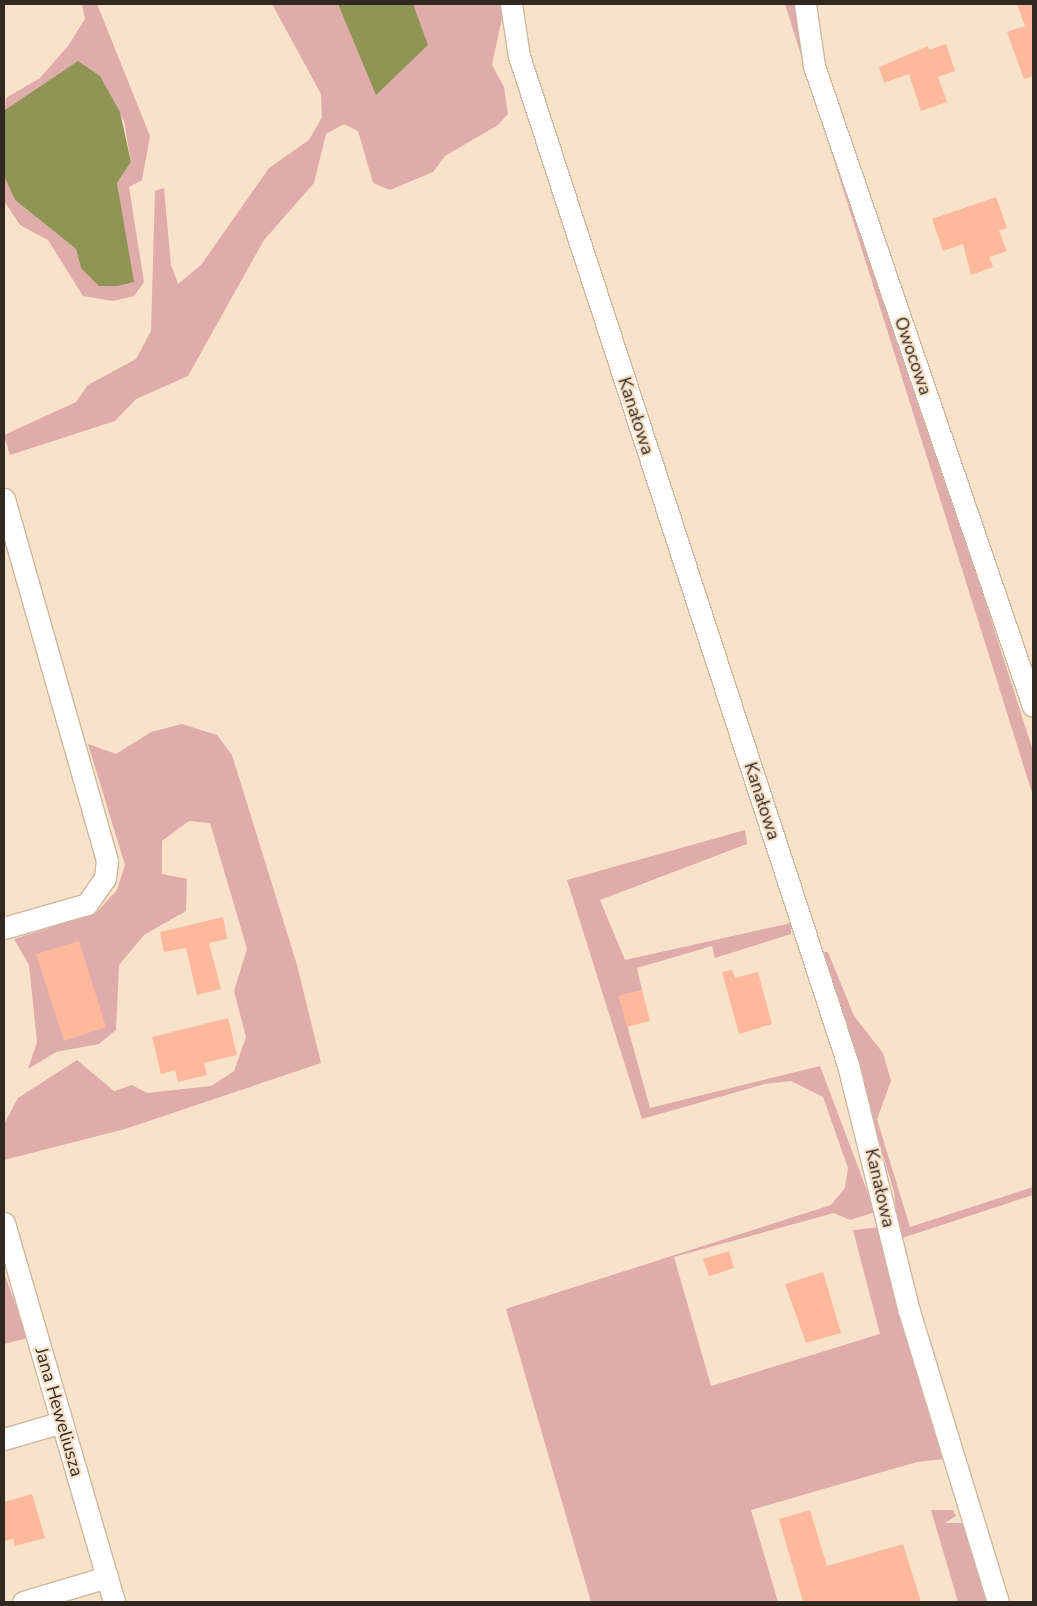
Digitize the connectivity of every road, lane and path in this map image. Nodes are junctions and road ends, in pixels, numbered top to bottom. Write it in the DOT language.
graph roads {
  1 [pos="511,4"];
  2 [pos="805,4"];
  3 [pos="4,499"];
  4 [pos="1033,706"];
  5 [pos="4,928"];
  6 [pos="4,1223"];
  7 [pos="62,1422"];
  8 [pos="4,1439"];
  9 [pos="107,1577"];
  10 [pos="23,1602"];
  11 [pos="114,1602"];
  12 [pos="998,1602"];
  1 -- 12 [label="street, Kanałowa"];
  2 -- 4 [label="street, Owocowa"];
  3 -- 5 [label="street"];
  6 -- 7 [label="street, Jana Heweliusza"];
  7 -- 8 [label="street"];
  7 -- 9 [label="street, Jana Heweliusza"];
  9 -- 10 [label="street"];
  9 -- 11 [label="street, Jana Heweliusza"];
}
